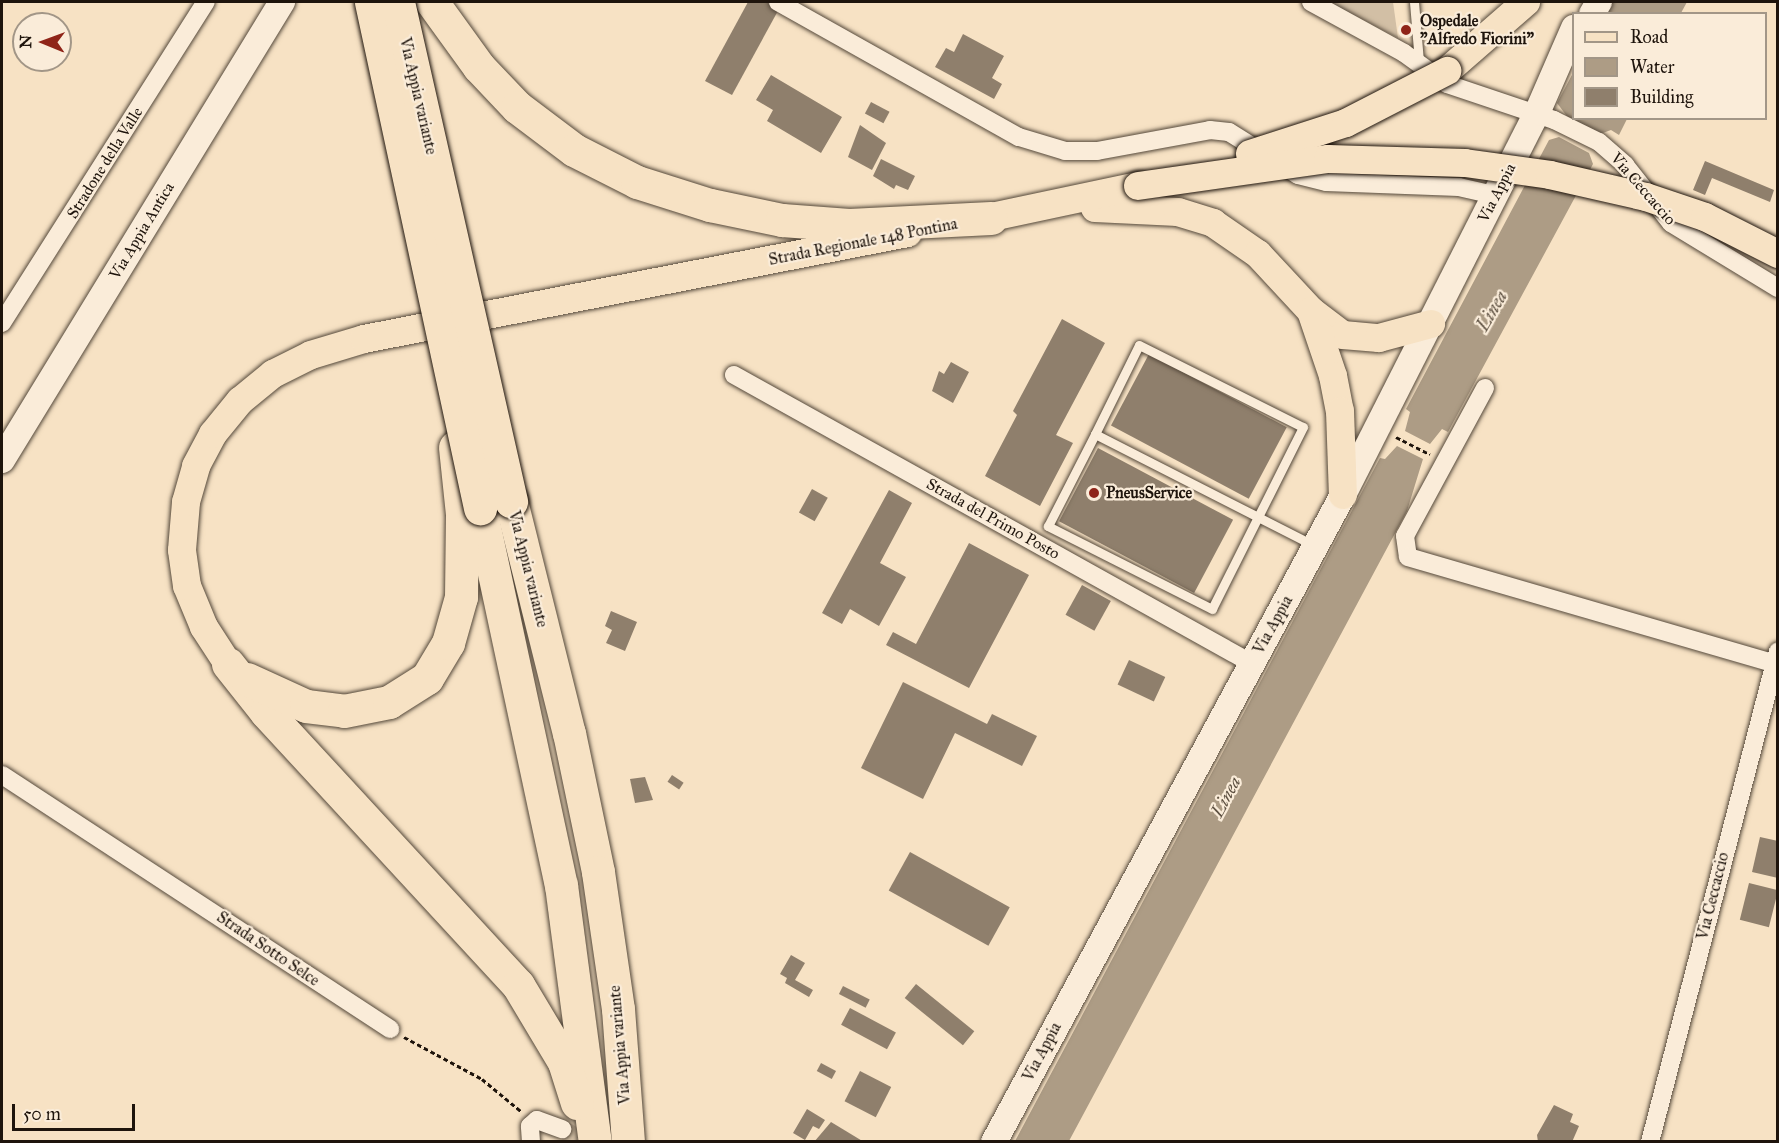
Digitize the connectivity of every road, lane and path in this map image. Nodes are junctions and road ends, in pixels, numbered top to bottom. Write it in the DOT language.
graph roads {
  1 [pos="206,2"];
  2 [pos="282,2"];
  3 [pos="371,2"];
  4 [pos="398,2"];
  5 [pos="432,2"];
  6 [pos="778,2"];
  7 [pos="1311,2"];
  8 [pos="1414,2"];
  9 [pos="1526,2"];
  10 [pos="1572,34"];
  11 [pos="1572,51"];
  12 [pos="1419,62"];
  13 [pos="1545,112"];
  14 [pos="1138,186"];
  15 [pos="1496,195"];
  16 [pos="991,218"];
  17 [pos="1778,254"];
  18 [pos="1778,288"];
  19 [pos="1311,311"];
  20 [pos="2,323"];
  21 [pos="1431,324"];
  22 [pos="734,375"];
  23 [pos="1485,388"];
  24 [pos="1095,434"];
  25 [pos="1399,438"];
  26 [pos="1429,453"];
  27 [pos="2,460"];
  28 [pos="1343,495"];
  29 [pos="471,511"];
  30 [pos="1258,517"];
  31 [pos="1316,546"];
  32 [pos="1776,657"];
  33 [pos="1251,663"];
  34 [pos="228,664"];
  35 [pos="2,775"];
  36 [pos="390,1029"];
  37 [pos="533,1122"];
  38 [pos="574,1135"];
  39 [pos="1656,1139"];
  40 [pos="531,1142"];
  41 [pos="595,1142"];
  42 [pos="628,1142"];
  43 [pos="994,1142"];
  1 -- 20 [label="street, Stradone della Valle"];
  2 -- 27 [label="main road, Via Appia Antica"];
  3 -- 29 [label="highway, Via Appia variante, bridge"];
  4 -- 42 [label="highway, Via Appia variante, bridge"];
  5 -- 16 [label="highway"];
  6 -- 15 [label="street"];
  7 -- 12 [label="street, Via Ceccaccio"];
  8 -- 12 [label="lane"];
  9 -- 14 [label="main road, bridge"];
  10 -- 13 [label="main road, Via Appia"];
  11 -- 13 [label="main road, Via Appia"];
  12 -- 13 [label="street, Via Ceccaccio"];
  13 -- 15 [label="main road, Via Appia"];
  13 -- 18 [label="street, Via Ceccaccio"];
  14 -- 16 [label="main road, Strada Regionale 148 Pontina"];
  14 -- 17 [label="main road, Strada Regionale 148 Pontina, bridge"];
  15 -- 21 [label="main road, Via Appia"];
  16 -- 19 [label="main road"];
  16 -- 34 [label="main road, Strada Regionale 148 Pontina"];
  19 -- 21 [label="main road"];
  19 -- 28 [label="main road"];
  21 -- 28 [label="main road, Via Appia"];
  22 -- 33 [label="street, Strada del Primo Posto"];
  23 -- 32 [label="street"];
  24 -- 30 [label="lane"];
  24 -- 30 [label="lane"];
  24 -- 30 [label="lane"];
  25 -- 26 [label="path"];
  28 -- 31 [label="main road, Via Appia"];
  29 -- 34 [label="highway"];
  29 -- 41 [label="highway, Via Appia variante"];
  30 -- 31 [label="lane"];
  31 -- 33 [label="main road, Via Appia"];
  32 -- 39 [label="street, Via Ceccaccio"];
  33 -- 43 [label="main road, Via Appia"];
  34 -- 38 [label="highway"];
  35 -- 36 [label="street, Strada Sotto Selce"];
  36 -- 37 [label="path"];
  37 -- 38 [label="street"];
  37 -- 40 [label="street"];
}
